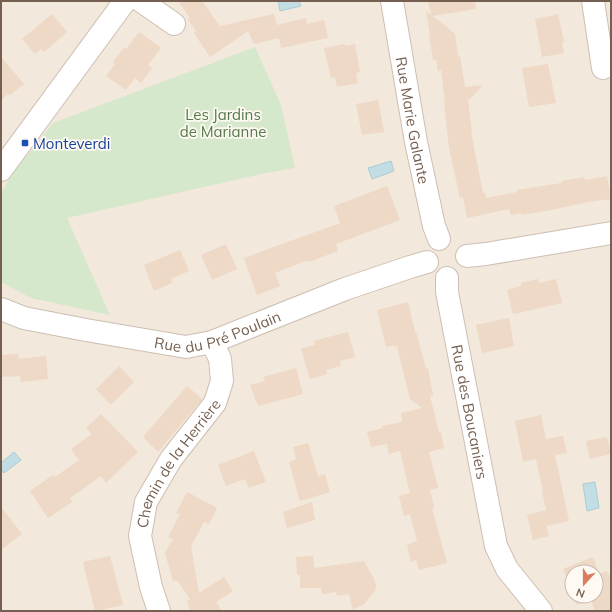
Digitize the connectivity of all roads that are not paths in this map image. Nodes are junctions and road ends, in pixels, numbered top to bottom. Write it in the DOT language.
graph roads {
  1 [pos="125,1"];
  2 [pos="141,1"];
  3 [pos="392,1"];
  4 [pos="593,1"];
  5 [pos="174,24"];
  6 [pos="603,68"];
  7 [pos="1,170"];
  8 [pos="611,232"];
  9 [pos="439,239"];
  10 [pos="467,256"];
  11 [pos="427,262"];
  12 [pos="447,278"];
  13 [pos="1,309"];
  14 [pos="212,342"];
  15 [pos="159,611"];
  16 [pos="541,611"];
  1 -- 7 [label="street"];
  2 -- 5 [label="street"];
  3 -- 9 [label="street, Rue Marie Galante"];
  4 -- 6 [label="street"];
  8 -- 10 [label="street"];
  9 -- 10 [label="street"];
  9 -- 11 [label="street"];
  10 -- 12 [label="street"];
  11 -- 12 [label="street"];
  11 -- 14 [label="street, Rue du Pré Poulain"];
  12 -- 16 [label="street, Rue des Boucaniers"];
  13 -- 14 [label="street, Rue du Pré Poulain"];
  14 -- 15 [label="street, Chemin de la Herrière"];
}
